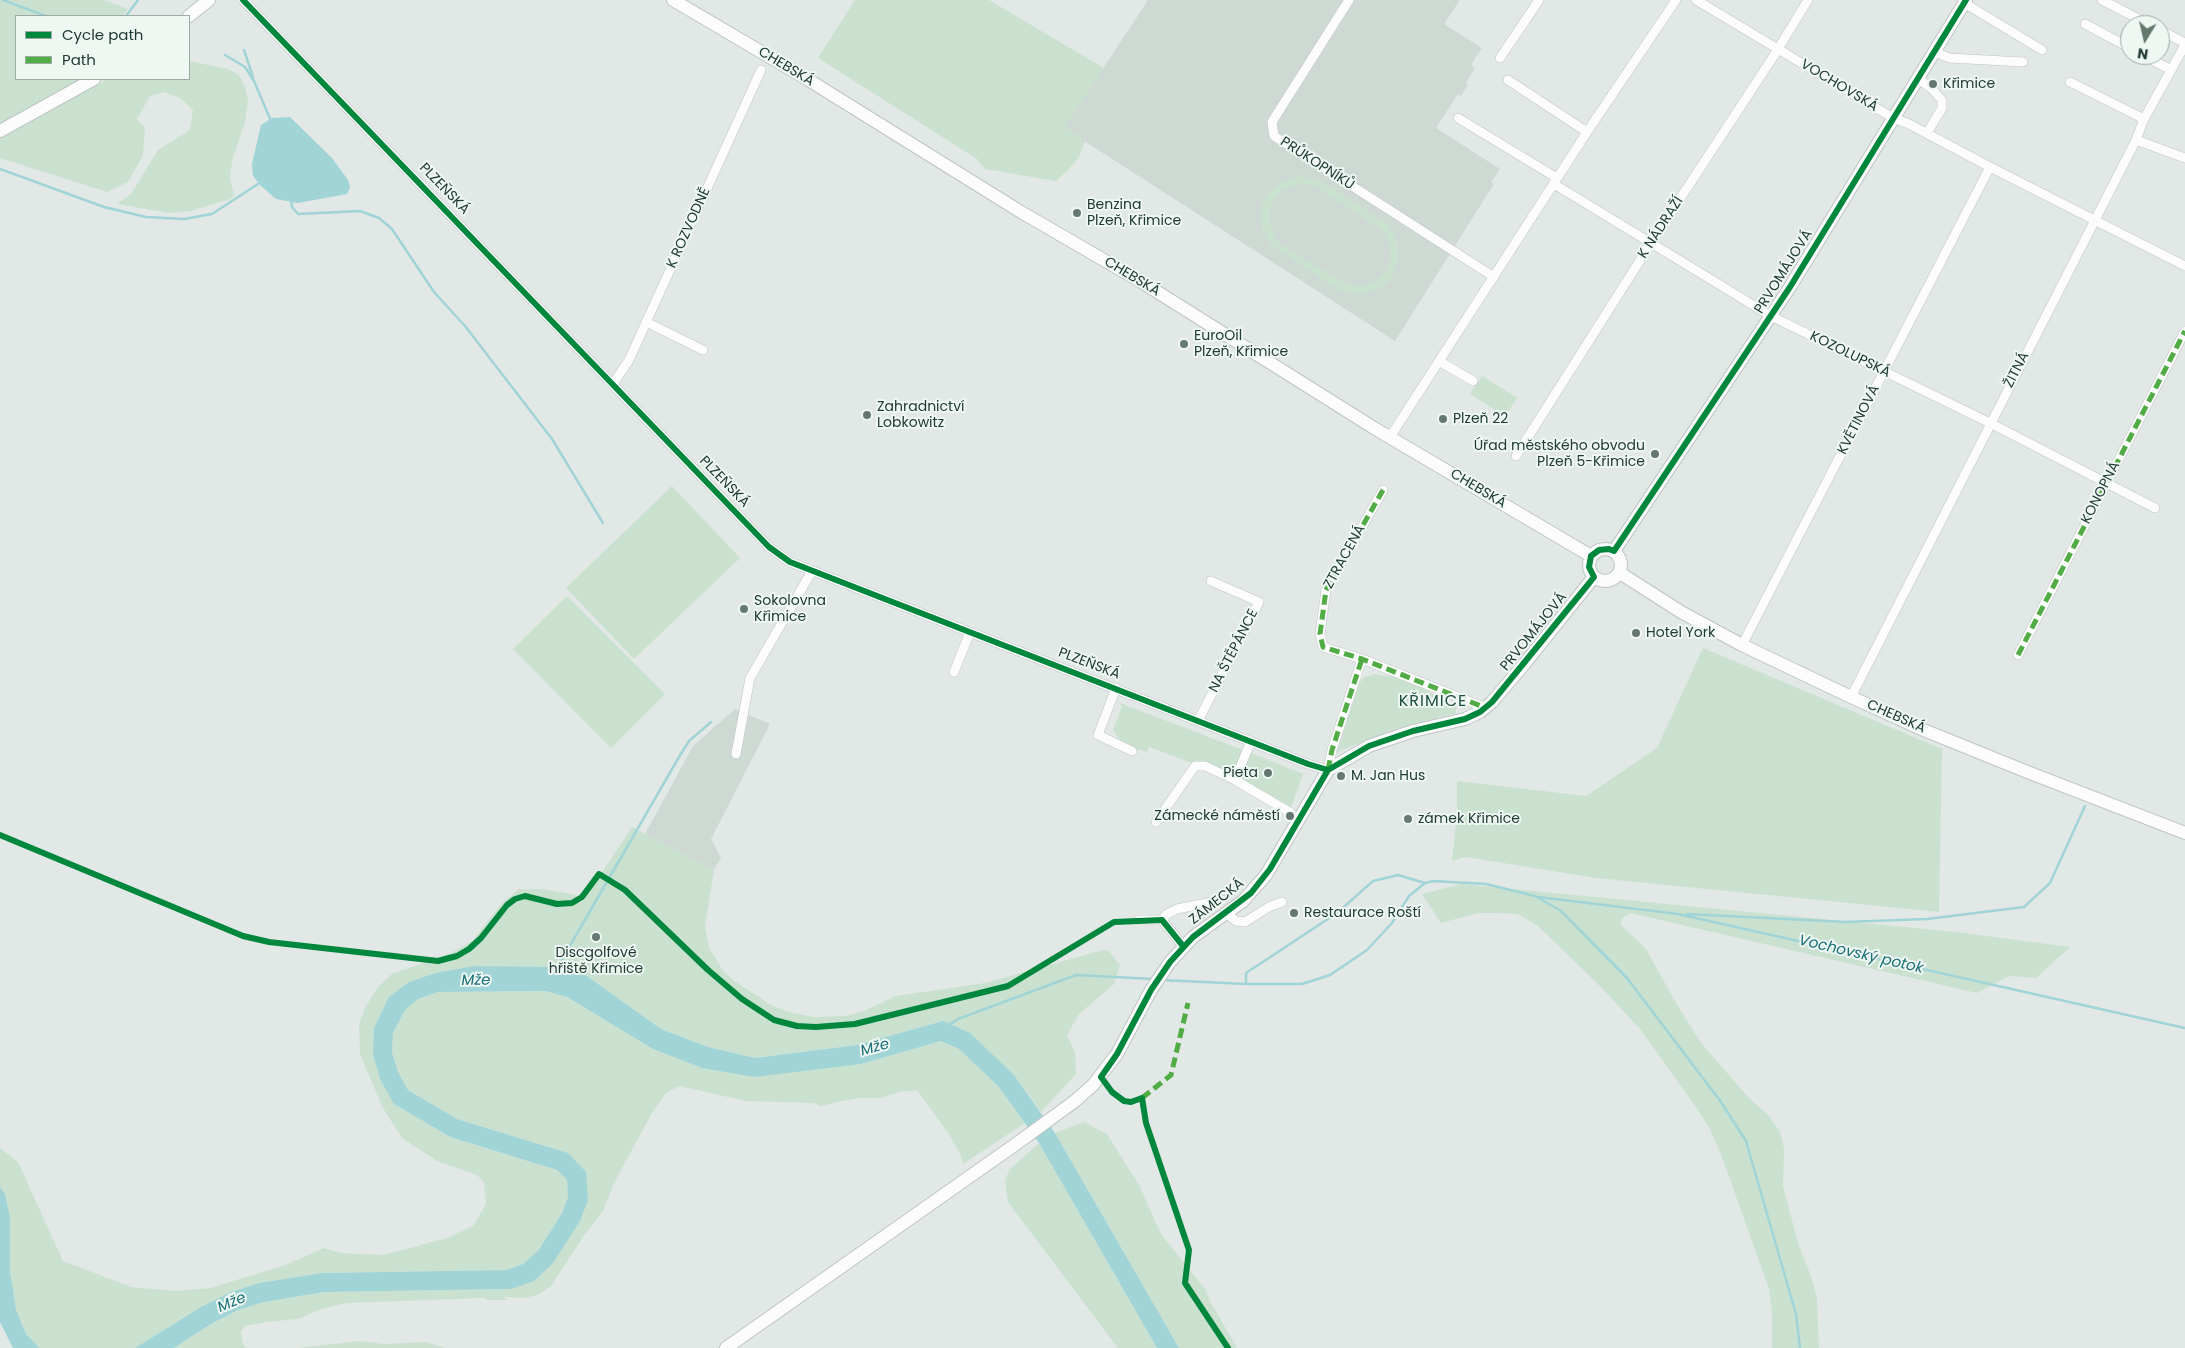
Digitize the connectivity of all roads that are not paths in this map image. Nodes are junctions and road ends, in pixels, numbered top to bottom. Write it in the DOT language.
graph roads {
  1 [pos="209,0"];
  2 [pos="243,0"];
  3 [pos="673,0"];
  4 [pos="1348,0"];
  5 [pos="1539,0"];
  6 [pos="1676,0"];
  7 [pos="1696,0"];
  8 [pos="1808,0"];
  9 [pos="2102,0"];
  10 [pos="1965,1"];
  11 [pos="190,15"];
  12 [pos="2131,15"];
  13 [pos="2085,24"];
  14 [pos="2170,36"];
  15 [pos="2120,43"];
  16 [pos="2185,44"];
  17 [pos="1778,50"];
  18 [pos="2042,50"];
  19 [pos="1933,51"];
  20 [pos="1500,58"];
  21 [pos="2023,62"];
  22 [pos="2162,65"];
  23 [pos="761,70"];
  24 [pos="2171,70"];
  25 [pos="1917,78"];
  26 [pos="92,80"];
  27 [pos="1508,80"];
  28 [pos="2070,82"];
  29 [pos="1458,118"];
  30 [pos="1893,118"];
  31 [pos="2144,120"];
  32 [pos="0,131"];
  33 [pos="1587,132"];
  34 [pos="1927,133"];
  35 [pos="2136,140"];
  36 [pos="2185,158"];
  37 [pos="1990,168"];
  38 [pos="1555,181"];
  39 [pos="2094,220"];
  40 [pos="1651,243"];
  41 [pos="2185,266"];
  42 [pos="1494,277"];
  43 [pos="1771,316"];
  44 [pos="646,322"];
  45 [pos="2185,331"];
  46 [pos="703,350"];
  47 [pos="1439,361"];
  48 [pos="1884,372"];
  49 [pos="1473,381"];
  50 [pos="613,384"];
  51 [pos="1990,423"];
  52 [pos="1390,437"];
  53 [pos="1516,456"];
  54 [pos="2106,483"];
  55 [pos="1382,490"];
  56 [pos="2155,508"];
  57 [pos="1614,551"];
  58 [pos="1591,556"];
  59 [pos="812,571"];
  60 [pos="1620,573"];
  61 [pos="1594,577"];
  62 [pos="1211,581"];
  63 [pos="970,632"];
  64 [pos="1742,646"];
  65 [pos="2018,655"];
  66 [pos="1362,659"];
  67 [pos="954,672"];
  68 [pos="1116,688"];
  69 [pos="1852,697"];
  70 [pos="1489,705"];
  71 [pos="1198,721"];
  72 [pos="1252,741"];
  73 [pos="1132,751"];
  74 [pos="736,754"];
  75 [pos="1328,770"];
  76 [pos="1234,780"];
  77 [pos="1291,814"];
  78 [pos="1156,822"];
  79 [pos="2185,833"];
  80 [pos="1222,900"];
  81 [pos="1282,902"];
  82 [pos="1226,913"];
  83 [pos="1139,920"];
  84 [pos="1162,920"];
  85 [pos="1183,946"];
  86 [pos="726,1348"];
  1 -- 11 [label="main road"];
  2 -- 50 [label="street, PLZEŇSKÁ"];
  3 -- 52 [label="main road, CHEBSKÁ"];
  4 -- 42 [label="street, PRŮKOPNÍKŮ"];
  5 -- 20 [label="street"];
  6 -- 33 [label="street"];
  7 -- 17 [label="street, VOCHOVSKÁ"];
  8 -- 17 [label="street, K NÁDRAŽÍ"];
  9 -- 12 [label="street"];
  10 -- 18 [label="street"];
  10 -- 19 [label="main road, PRVOMÁJOVÁ"];
  13 -- 15 [label="street"];
  14 -- 16 [label="street"];
  16 -- 24 [label="street, ŽITNÁ"];
  17 -- 30 [label="street, VOCHOVSKÁ"];
  17 -- 40 [label="street, K NÁDRAŽÍ"];
  19 -- 21 [label="street"];
  19 -- 25 [label="main road, PRVOMÁJOVÁ"];
  22 -- 24 [label="street"];
  23 -- 44 [label="street, K ROZVODNĚ"];
  24 -- 31 [label="street, ŽITNÁ"];
  25 -- 30 [label="main road, PRVOMÁJOVÁ"];
  25 -- 34 [label="street"];
  26 -- 32 [label="main road"];
  27 -- 33 [label="street"];
  28 -- 31 [label="street"];
  29 -- 38 [label="street, KOZOLUPSKÁ"];
  30 -- 34 [label="street, VOCHOVSKÁ"];
  30 -- 43 [label="main road, PRVOMÁJOVÁ"];
  31 -- 35 [label="street, ŽITNÁ"];
  33 -- 38 [label="street"];
  34 -- 37 [label="street, VOCHOVSKÁ"];
  35 -- 36 [label="street"];
  35 -- 39 [label="street, ŽITNÁ"];
  37 -- 39 [label="street, VOCHOVSKÁ"];
  37 -- 48 [label="street, KVĚTINOVÁ"];
  38 -- 40 [label="street, KOZOLUPSKÁ"];
  38 -- 42 [label="street"];
  39 -- 41 [label="street, VOCHOVSKÁ"];
  39 -- 51 [label="street, ŽITNÁ"];
  40 -- 43 [label="street, KOZOLUPSKÁ"];
  40 -- 53 [label="street, K NÁDRAŽÍ"];
  42 -- 47 [label="street"];
  43 -- 48 [label="street, KOZOLUPSKÁ"];
  43 -- 57 [label="main road, PRVOMÁJOVÁ"];
  44 -- 46 [label="street"];
  44 -- 50 [label="street, K ROZVODNĚ"];
  45 -- 54 [label="street, KONOPNÁ"];
  47 -- 49 [label="street"];
  47 -- 52 [label="street"];
  48 -- 51 [label="street, KOZOLUPSKÁ"];
  48 -- 64 [label="street, KVĚTINOVÁ"];
  50 -- 59 [label="street, PLZEŇSKÁ"];
  51 -- 54 [label="street, KOZOLUPSKÁ"];
  51 -- 69 [label="street, ŽITNÁ"];
  52 -- 58 [label="main road, CHEBSKÁ"];
  54 -- 56 [label="street, KOZOLUPSKÁ"];
  54 -- 65 [label="street, KONOPNÁ"];
  55 -- 66 [label="street, ZTRACENÁ"];
  57 -- 58 [label="main road"];
  57 -- 60 [label="main road"];
  58 -- 61 [label="main road"];
  59 -- 63 [label="street, PLZEŇSKÁ"];
  59 -- 74 [label="street"];
  60 -- 61 [label="main road"];
  60 -- 64 [label="main road, CHEBSKÁ"];
  61 -- 70 [label="main road, PRVOMÁJOVÁ"];
  62 -- 71 [label="street, NA ŠTĚPÁNCE"];
  63 -- 67 [label="street"];
  63 -- 68 [label="street, PLZEŇSKÁ"];
  64 -- 69 [label="main road, CHEBSKÁ"];
  66 -- 70 [label="street"];
  66 -- 75 [label="street"];
  68 -- 71 [label="street, PLZEŇSKÁ"];
  68 -- 73 [label="street"];
  69 -- 79 [label="main road, CHEBSKÁ"];
  70 -- 75 [label="main road"];
  71 -- 72 [label="street, PLZEŇSKÁ"];
  72 -- 75 [label="street, PLZEŇSKÁ"];
  72 -- 76 [label="street"];
  75 -- 82 [label="main road, ZÁMECKÁ"];
  76 -- 77 [label="street"];
  76 -- 78 [label="street"];
  80 -- 84 [label="street"];
  81 -- 82 [label="street"];
  82 -- 85 [label="main road, ZÁMECKÁ"];
  83 -- 84 [label="street"];
  84 -- 85 [label="street"];
  85 -- 86 [label="main road, ZÁMECKÁ"];
}
